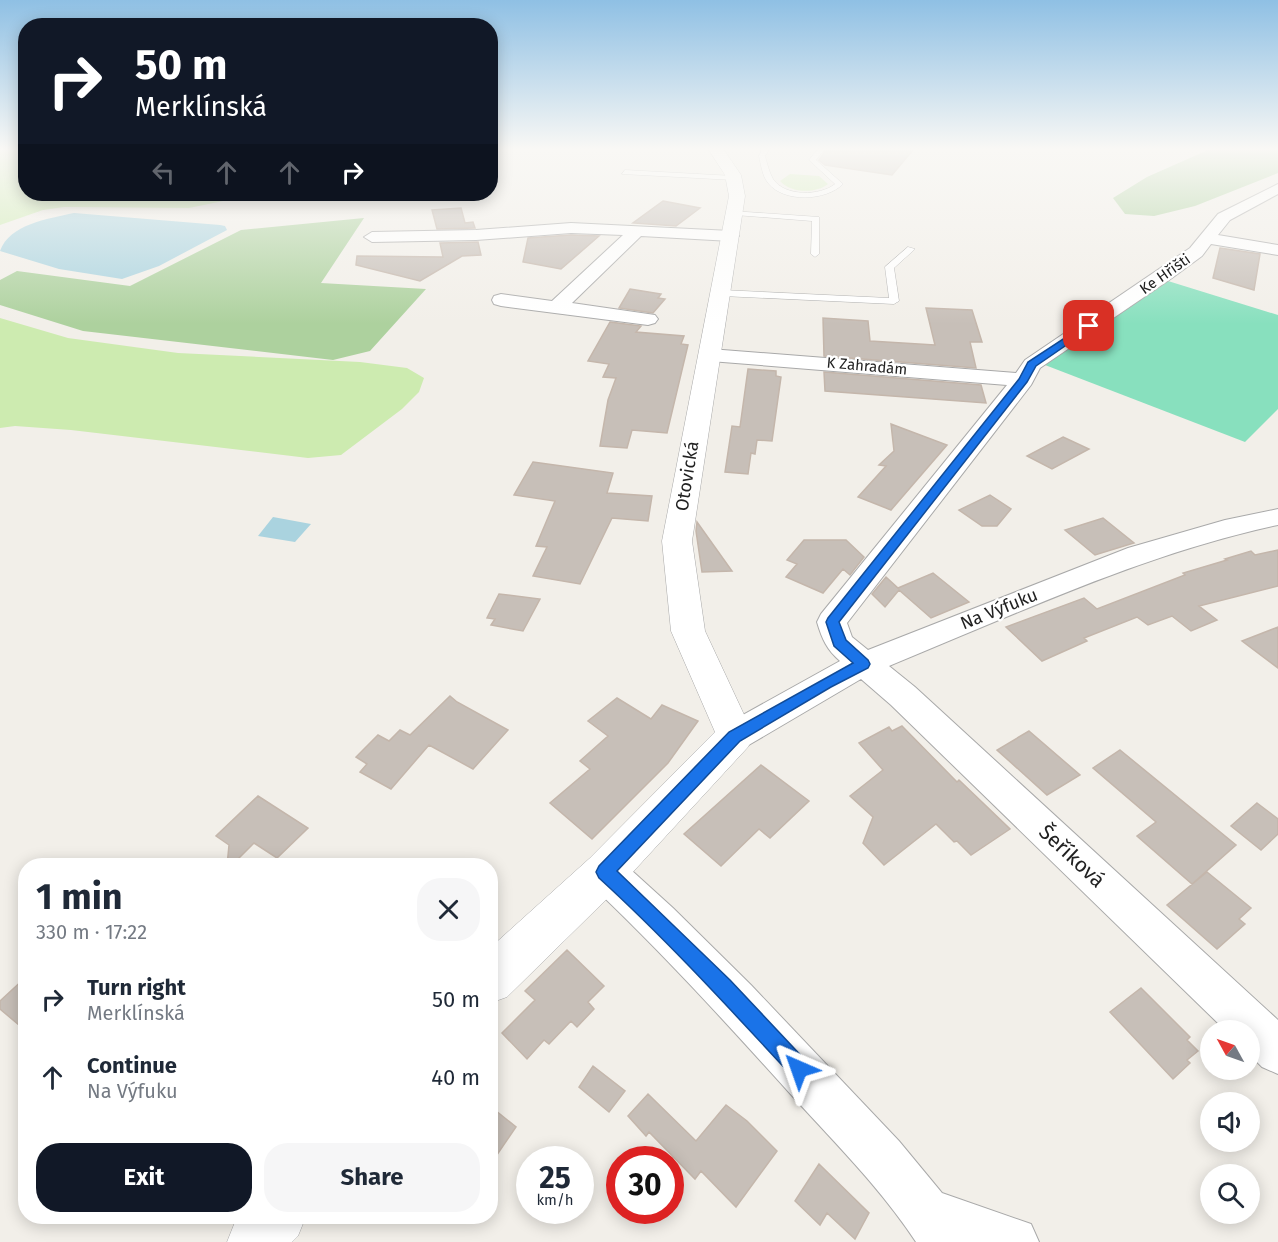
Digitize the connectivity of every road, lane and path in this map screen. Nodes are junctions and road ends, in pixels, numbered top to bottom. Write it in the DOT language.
graph roads {
  1 [pos="735,208"];
  2 [pos="1241,208"];
  3 [pos="734,219"];
  4 [pos="637,231"];
  5 [pos="372,237"];
  6 [pos="1206,238"];
  7 [pos="910,249"];
  8 [pos="1278,250"];
  9 [pos="815,254"];
  10 [pos="722,293"];
  11 [pos="501,300"];
  12 [pos="558,306"];
  13 [pos="648,319"];
  14 [pos="710,355"];
  15 [pos="1023,380"];
  16 [pos="1278,518"];
  17 [pos="863,664"];
  18 [pos="735,736"];
  19 [pos="605,872"];
  20 [pos="498,972"];
  21 [pos="1278,1051"];
  22 [pos="271,1224"];
  23 [pos="937,1228"];
  24 [pos="255,1242"];
  25 [pos="1013,1242"];
  1 -- 3 [label="street, Otovická"];
  2 -- 6 [label="street, Ke Hřišti"];
  3 -- 4 [label="street"];
  3 -- 9 [label="lane"];
  3 -- 10 [label="street, Otovická"];
  4 -- 5 [label="street"];
  4 -- 12 [label="street"];
  6 -- 8 [label="street"];
  6 -- 15 [label="street, Ke Hřišti"];
  7 -- 10 [label="lane"];
  10 -- 14 [label="street, Otovická"];
  11 -- 12 [label="street"];
  12 -- 13 [label="street"];
  14 -- 15 [label="street, K Zahradám"];
  14 -- 18 [label="street, Otovická"];
  15 -- 17 [label="street, Ke Hřišti"];
  16 -- 17 [label="street, Na Výfuku"];
  17 -- 18 [label="street, Na Výfuku"];
  17 -- 21 [label="street, Šeříková"];
  18 -- 19 [label="street"];
  19 -- 20 [label="street"];
  19 -- 23 [label="street"];
  22 -- 24 [label="street"];
  23 -- 25 [label="street"];
}
